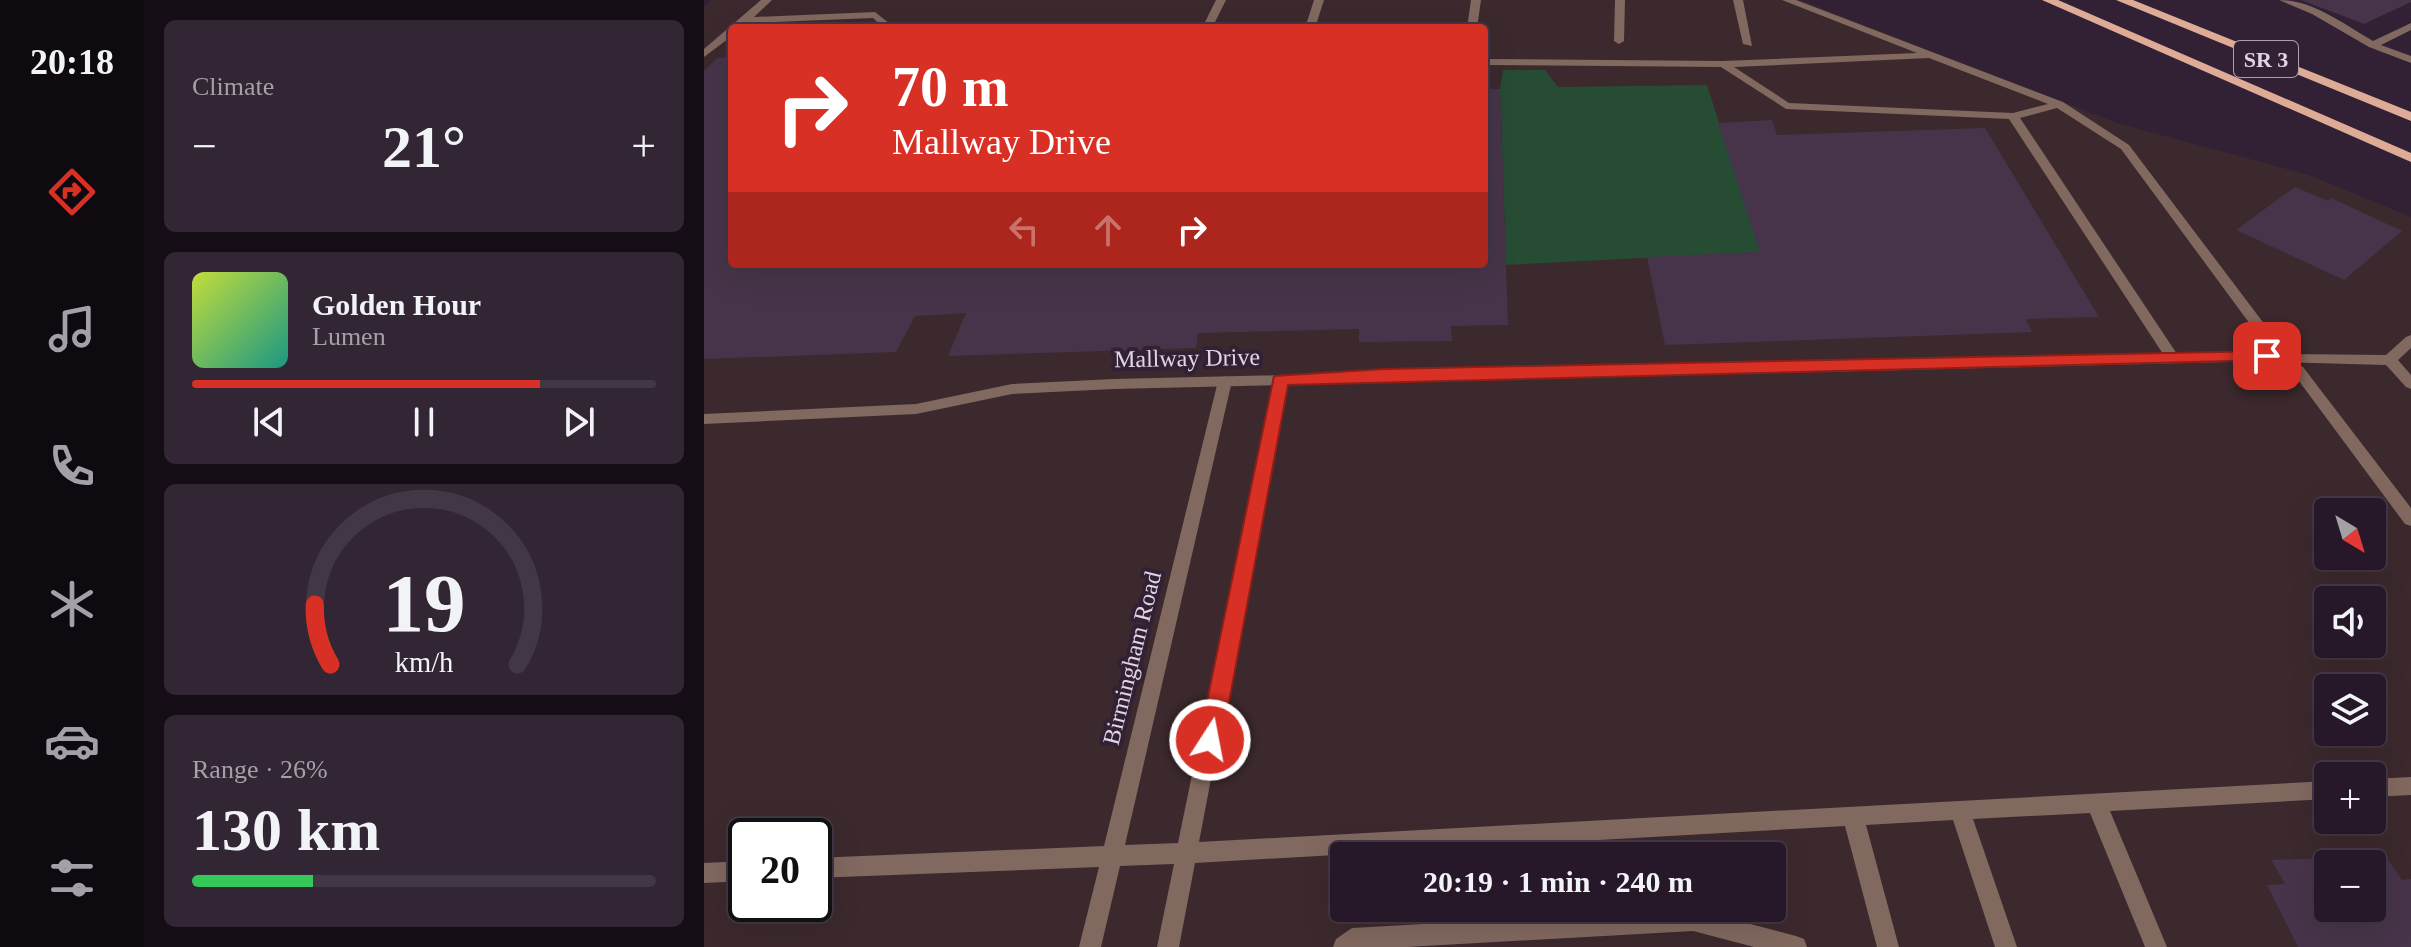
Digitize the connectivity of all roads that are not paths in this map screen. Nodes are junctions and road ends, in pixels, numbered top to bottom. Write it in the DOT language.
graph roads {
  1 [pos="767,0"];
  2 [pos="1221,0"];
  3 [pos="1319,0"];
  4 [pos="1476,0"];
  5 [pos="1620,0"];
  6 [pos="1738,0"];
  7 [pos="1787,0"];
  8 [pos="2048,0"];
  9 [pos="2122,0"];
  10 [pos="2284,0"];
  11 [pos="746,20"];
  12 [pos="741,24"];
  13 [pos="885,24"];
  14 [pos="1209,24"];
  15 [pos="1311,24"];
  16 [pos="1473,24"];
  17 [pos="2411,26"];
  18 [pos="728,34"];
  19 [pos="1619,41"];
  20 [pos="1748,44"];
  21 [pos="2373,45"];
  22 [pos="704,54"];
  23 [pos="1934,56"];
  24 [pos="2411,60"];
  25 [pos="1488,62"];
  26 [pos="1723,64"];
  27 [pos="2059,104"];
  28 [pos="2013,116"];
  29 [pos="2411,117"];
  30 [pos="2411,158"];
  31 [pos="2411,340"];
  32 [pos="2172,357"];
  33 [pos="2283,359"];
  34 [pos="2390,360"];
  35 [pos="1280,380"];
  36 [pos="1225,381"];
  37 [pos="2411,384"];
  38 [pos="704,419"];
  39 [pos="2411,520"];
  40 [pos="2411,786"];
  41 [pos="2386,787"];
  42 [pos="2314,791"];
  43 [pos="2096,803"];
  44 [pos="1960,810"];
  45 [pos="1853,816"];
  46 [pos="1187,853"];
  47 [pos="1111,856"];
  48 [pos="832,867"];
  49 [pos="728,872"];
  50 [pos="704,873"];
  51 [pos="1090,947"];
  52 [pos="1168,947"];
  53 [pos="1344,947"];
  54 [pos="1796,947"];
  55 [pos="1888,947"];
  56 [pos="2006,947"];
  57 [pos="2156,947"];
  1 -- 11 [label="street"];
  2 -- 14 [label="street"];
  3 -- 15 [label="street"];
  4 -- 16 [label="street"];
  5 -- 19 [label="street"];
  6 -- 20 [label="street"];
  7 -- 23 [label="street"];
  8 -- 30 [label="main road, SR 3"];
  9 -- 29 [label="main road, SR 3"];
  10 -- 21 [label="street"];
  11 -- 12 [label="street"];
  11 -- 13 [label="street"];
  17 -- 21 [label="street"];
  18 -- 22 [label="street"];
  21 -- 24 [label="street"];
  23 -- 26 [label="street"];
  23 -- 27 [label="street"];
  25 -- 26 [label="street"];
  26 -- 28 [label="street"];
  27 -- 28 [label="street"];
  27 -- 33 [label="street"];
  28 -- 32 [label="street"];
  31 -- 34 [label="street"];
  32 -- 33 [label="street, Mallway Drive"];
  32 -- 35 [label="street, Mallway Drive"];
  33 -- 34 [label="street, Mallway Drive"];
  33 -- 39 [label="street"];
  34 -- 37 [label="street"];
  35 -- 36 [label="street, Mallway Drive"];
  35 -- 46 [label="street"];
  36 -- 38 [label="street, Mallway Drive"];
  36 -- 47 [label="street, Birmingham Road"];
  40 -- 41 [label="street"];
  42 -- 43 [label="street"];
  43 -- 44 [label="street"];
  43 -- 57 [label="street"];
  44 -- 45 [label="street"];
  44 -- 56 [label="street"];
  45 -- 46 [label="street"];
  45 -- 55 [label="street"];
  46 -- 47 [label="street"];
  46 -- 52 [label="street"];
  47 -- 48 [label="street"];
  47 -- 51 [label="street, Birmingham Road"];
  49 -- 50 [label="street"];
  53 -- 54 [label="street"];
}
